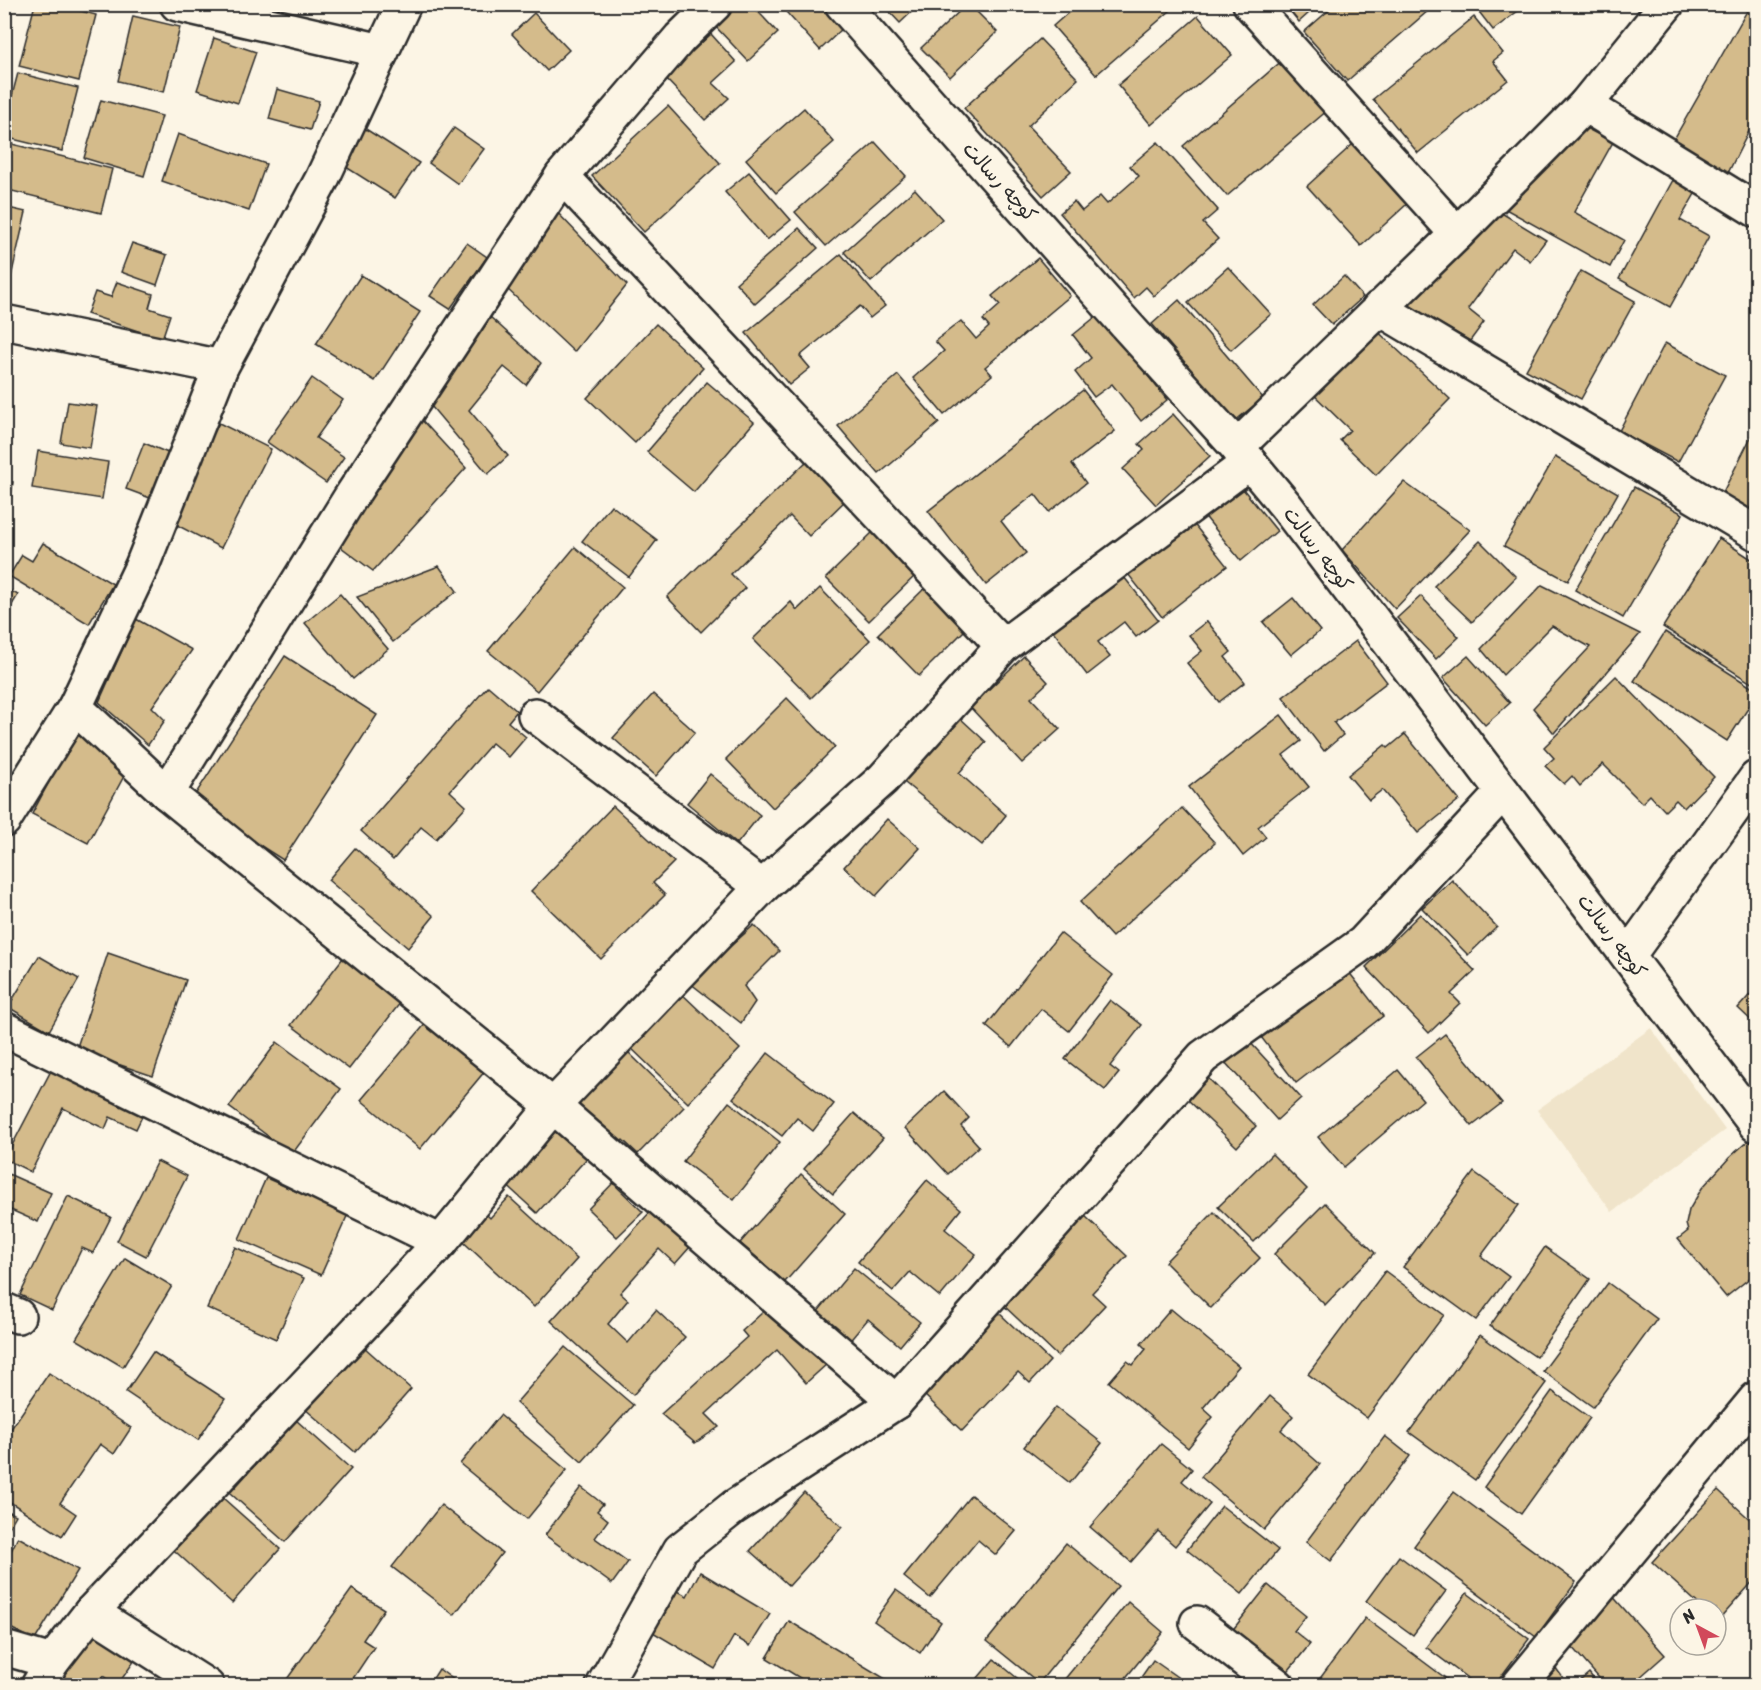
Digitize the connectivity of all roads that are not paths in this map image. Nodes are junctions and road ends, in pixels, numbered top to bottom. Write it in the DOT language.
graph roads {
  1 [pos="177,4"];
  2 [pos="404,4"];
  3 [pos="715,4"];
  4 [pos="842,4"];
  5 [pos="1250,4"];
  6 [pos="1667,4"];
  7 [pos="382,51"];
  8 [pos="1585,105"];
  9 [pos="562,176"];
  10 [pos="1756,210"];
  11 [pos="1457,234"];
  12 [pos="1379,308"];
  13 [pos="4,322"];
  14 [pos="221,367"];
  15 [pos="1243,454"];
  16 [pos="1756,533"];
  17 [pos="1003,646"];
  18 [pos="75,707"];
  19 [pos="535,715"];
  20 [pos="1756,778"];
  21 [pos="1503,792"];
  22 [pos="166,794"];
  23 [pos="4,820"];
  24 [pos="762,887"];
  25 [pos="1628,956"];
  26 [pos="4,1029"];
  27 [pos="553,1107"];
  28 [pos="1756,1125"];
  29 [pos="441,1242"];
  30 [pos="1756,1399"];
  31 [pos="896,1402"];
  32 [pos="91,1612"];
  33 [pos="1197,1623"];
  34 [pos="4,1648"];
  35 [pos="45,1674"];
  36 [pos="207,1686"];
  37 [pos="603,1686"];
  38 [pos="1278,1686"];
  39 [pos="1518,1686"];
  1 -- 7 [label="street"];
  2 -- 7 [label="street"];
  3 -- 9 [label="street"];
  4 -- 15 [label="street, کوچه رسالت"];
  5 -- 11 [label="street"];
  6 -- 8 [label="street"];
  7 -- 14 [label="street"];
  8 -- 10 [label="street"];
  8 -- 11 [label="street"];
  9 -- 17 [label="street"];
  9 -- 22 [label="street"];
  11 -- 12 [label="street"];
  12 -- 15 [label="street"];
  12 -- 16 [label="street"];
  13 -- 14 [label="street"];
  14 -- 18 [label="street"];
  15 -- 17 [label="street"];
  15 -- 21 [label="street, کوچه رسالت"];
  17 -- 24 [label="street"];
  18 -- 22 [label="street"];
  18 -- 23 [label="street"];
  19 -- 24 [label="street"];
  20 -- 25 [label="street"];
  21 -- 25 [label="street, کوچه رسالت"];
  21 -- 31 [label="street"];
  22 -- 27 [label="street"];
  24 -- 27 [label="street"];
  25 -- 28 [label="street, کوچه رسالت"];
  26 -- 29 [label="street"];
  27 -- 29 [label="street"];
  27 -- 31 [label="street"];
  29 -- 32 [label="street"];
  30 -- 39 [label="street"];
  31 -- 37 [label="street"];
  32 -- 35 [label="street"];
  32 -- 36 [label="street"];
  33 -- 38 [label="street"];
  34 -- 35 [label="street"];
}
